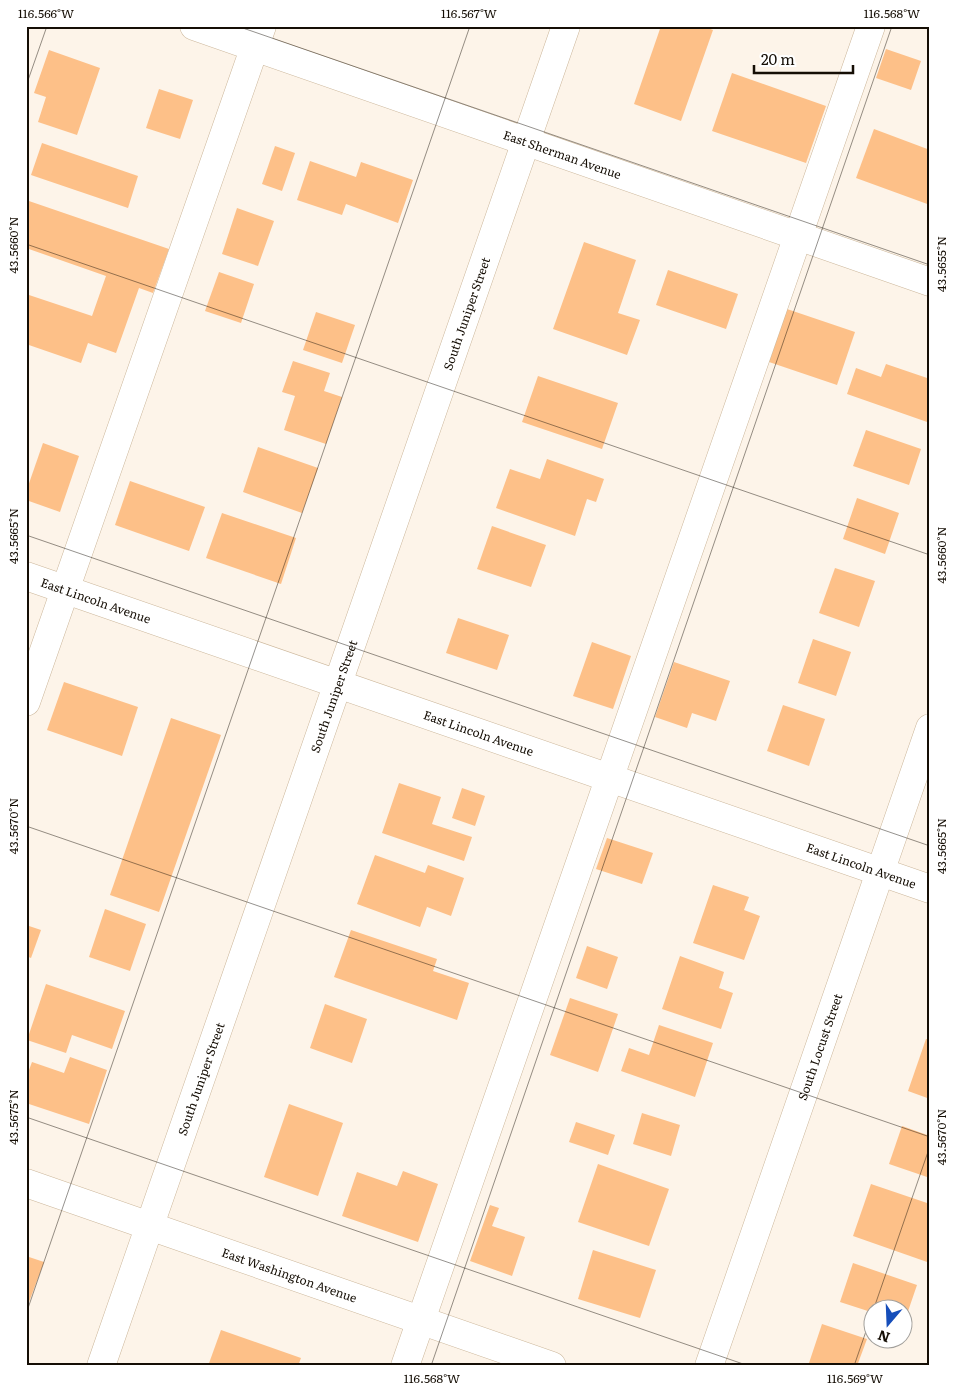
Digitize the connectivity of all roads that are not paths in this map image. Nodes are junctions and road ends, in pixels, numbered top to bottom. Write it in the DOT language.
graph roads {
  1 [pos="194,26"];
  2 [pos="566,26"];
  3 [pos="871,26"];
  4 [pos="258,37"];
  5 [pos="526,142"];
  6 [pos="797,236"];
  7 [pos="930,282"];
  8 [pos="26,576"];
  9 [pos="65,589"];
  10 [pos="338,684"];
  11 [pos="26,702"];
  12 [pos="930,728"];
  13 [pos="609,778"];
  14 [pos="880,872"];
  15 [pos="930,889"];
  16 [pos="26,1182"];
  17 [pos="150,1226"];
  18 [pos="420,1320"];
  19 [pos="101,1366"];
  20 [pos="405,1366"];
  21 [pos="552,1366"];
  22 [pos="709,1366"];
  1 -- 4 [label="street, East Sherman Avenue"];
  2 -- 5 [label="street, South Juniper Street"];
  3 -- 6 [label="street"];
  4 -- 5 [label="street, East Sherman Avenue"];
  4 -- 9 [label="street"];
  5 -- 6 [label="street, East Sherman Avenue"];
  5 -- 10 [label="street, South Juniper Street"];
  6 -- 7 [label="street, East Sherman Avenue"];
  6 -- 13 [label="street"];
  8 -- 9 [label="street, East Lincoln Avenue"];
  9 -- 10 [label="street, East Lincoln Avenue"];
  9 -- 11 [label="street"];
  10 -- 13 [label="street, East Lincoln Avenue"];
  10 -- 17 [label="street, South Juniper Street"];
  12 -- 14 [label="street, South Locust Street"];
  13 -- 14 [label="street, East Lincoln Avenue"];
  13 -- 18 [label="street"];
  14 -- 15 [label="street, East Lincoln Avenue"];
  14 -- 22 [label="street, South Locust Street"];
  16 -- 17 [label="street, East Washington Avenue"];
  17 -- 18 [label="street, East Washington Avenue"];
  17 -- 19 [label="street, South Juniper Street"];
  18 -- 20 [label="street"];
  18 -- 21 [label="street, East Washington Avenue"];
}
